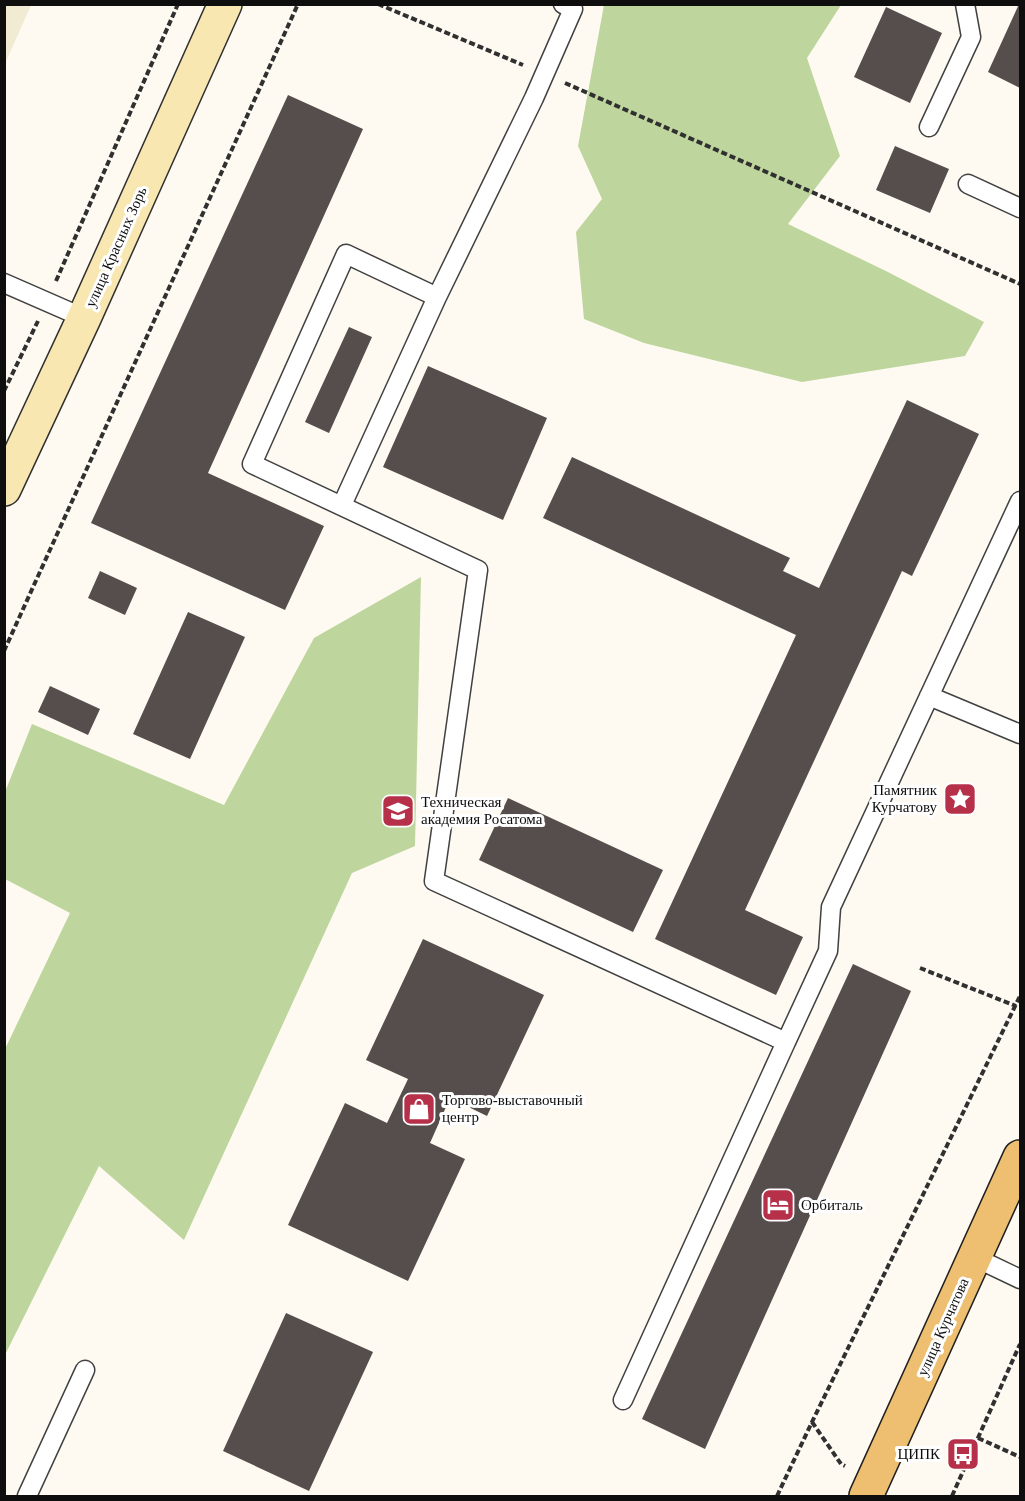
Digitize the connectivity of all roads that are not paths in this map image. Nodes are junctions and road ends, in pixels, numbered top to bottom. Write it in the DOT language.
graph roads {
  1 [pos="225,4"];
  2 [pos="563,4"];
  3 [pos="965,4"];
  4 [pos="929,127"];
  5 [pos="968,184"];
  6 [pos="1020,208"];
  7 [pos="4,284"];
  8 [pos="437,297"];
  9 [pos="84,318"];
  10 [pos="4,489"];
  11 [pos="1020,501"];
  12 [pos="342,505"];
  13 [pos="930,696"];
  14 [pos="1020,734"];
  15 [pos="786,1042"];
  16 [pos="1020,1157"];
  17 [pos="974,1257"];
  18 [pos="1020,1279"];
  19 [pos="85,1370"];
  20 [pos="623,1400"];
  21 [pos="27,1497"];
  22 [pos="866,1497"];
  1 -- 9 [label="street, улица Красных Зорь"];
  2 -- 8 [label="lane"];
  3 -- 4 [label="lane"];
  5 -- 6 [label="lane"];
  7 -- 9 [label="lane"];
  8 -- 12 [label="lane"];
  8 -- 12 [label="lane"];
  9 -- 10 [label="street, улица Красных Зорь"];
  11 -- 13 [label="lane"];
  12 -- 15 [label="lane"];
  13 -- 14 [label="lane"];
  13 -- 15 [label="lane"];
  15 -- 20 [label="lane"];
  16 -- 17 [label="main road, улица Курчатова"];
  17 -- 18 [label="lane"];
  17 -- 22 [label="main road, улица Курчатова"];
  19 -- 21 [label="lane"];
}
